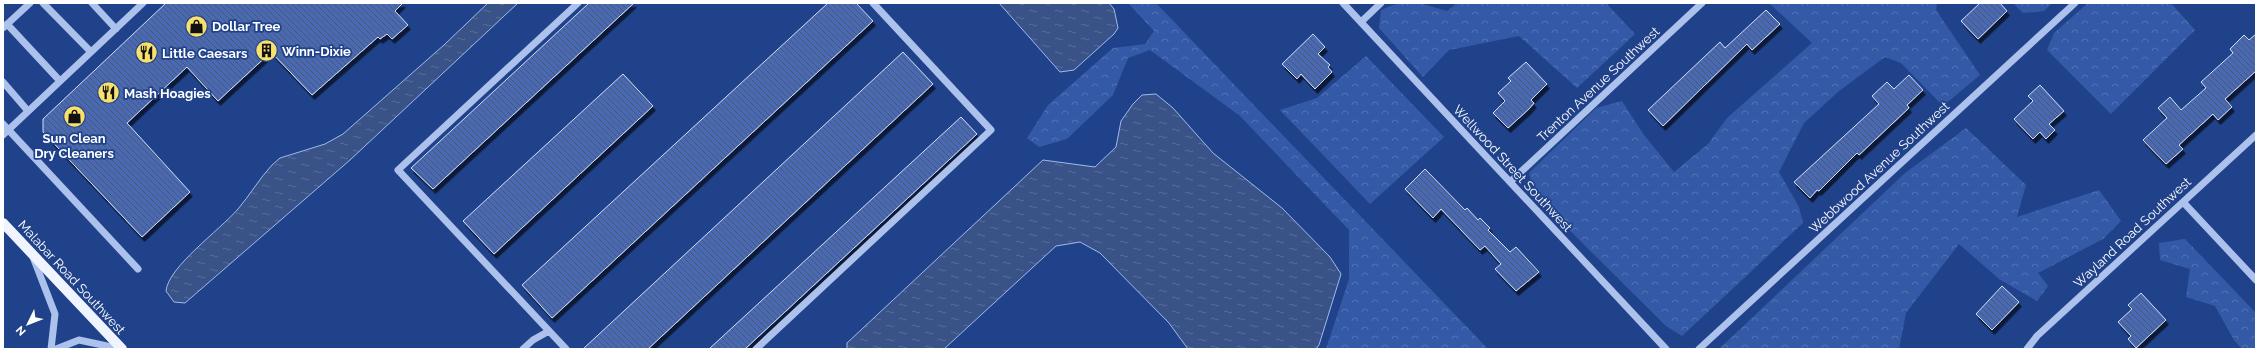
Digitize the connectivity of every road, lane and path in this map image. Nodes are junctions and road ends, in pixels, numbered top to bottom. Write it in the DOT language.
graph roads {
  1 [pos="30,3"];
  2 [pos="43,3"];
  3 [pos="92,3"];
  4 [pos="144,3"];
  5 [pos="578,3"];
  6 [pos="873,3"];
  7 [pos="1343,3"];
  8 [pos="1381,3"];
  9 [pos="1702,3"];
  10 [pos="2075,3"];
  11 [pos="1361,22"];
  12 [pos="5,26"];
  13 [pos="116,28"];
  14 [pos="91,52"];
  15 [pos="60,81"];
  16 [pos="3,82"];
  17 [pos="28,111"];
  18 [pos="3,124"];
  19 [pos="9,130"];
  20 [pos="3,135"];
  21 [pos="2256,135"];
  22 [pos="1510,182"];
  23 [pos="2183,202"];
  24 [pos="3,222"];
  25 [pos="30,251"];
  26 [pos="138,268"];
  27 [pos="2256,280"];
  28 [pos="549,331"];
  29 [pos="51,349"];
  30 [pos="56,349"];
  31 [pos="122,349"];
  32 [pos="523,349"];
  33 [pos="566,349"];
  34 [pos="756,349"];
  35 [pos="1666,349"];
  36 [pos="1699,349"];
  37 [pos="2027,349"];
  1 -- 12 [label="street"];
  2 -- 14 [label="street"];
  3 -- 13 [label="street"];
  4 -- 13 [label="street"];
  5 -- 28 [label="street"];
  6 -- 34 [label="street"];
  7 -- 11 [label="street, Wellwood Street Southwest"];
  8 -- 11 [label="street"];
  9 -- 22 [label="street, Trenton Avenue Southwest"];
  10 -- 36 [label="street, Webbwood Avenue Southwest"];
  11 -- 22 [label="street, Wellwood Street Southwest"];
  12 -- 15 [label="street"];
  13 -- 14 [label="street"];
  14 -- 15 [label="street"];
  15 -- 17 [label="street"];
  16 -- 17 [label="street"];
  17 -- 19 [label="street"];
  18 -- 19 [label="street"];
  19 -- 20 [label="street"];
  19 -- 26 [label="street"];
  21 -- 23 [label="street, Wayland Road Southwest"];
  22 -- 35 [label="street, Wellwood Street Southwest"];
  23 -- 27 [label="street"];
  23 -- 37 [label="street, Wayland Road Southwest"];
  24 -- 25 [label="main road, Malabar Road Southwest"];
  25 -- 29 [label="street"];
  25 -- 31 [label="main road, Malabar Road Southwest"];
  28 -- 32 [label="street"];
  28 -- 33 [label="street"];
  30 -- 31 [label="street"];
}
